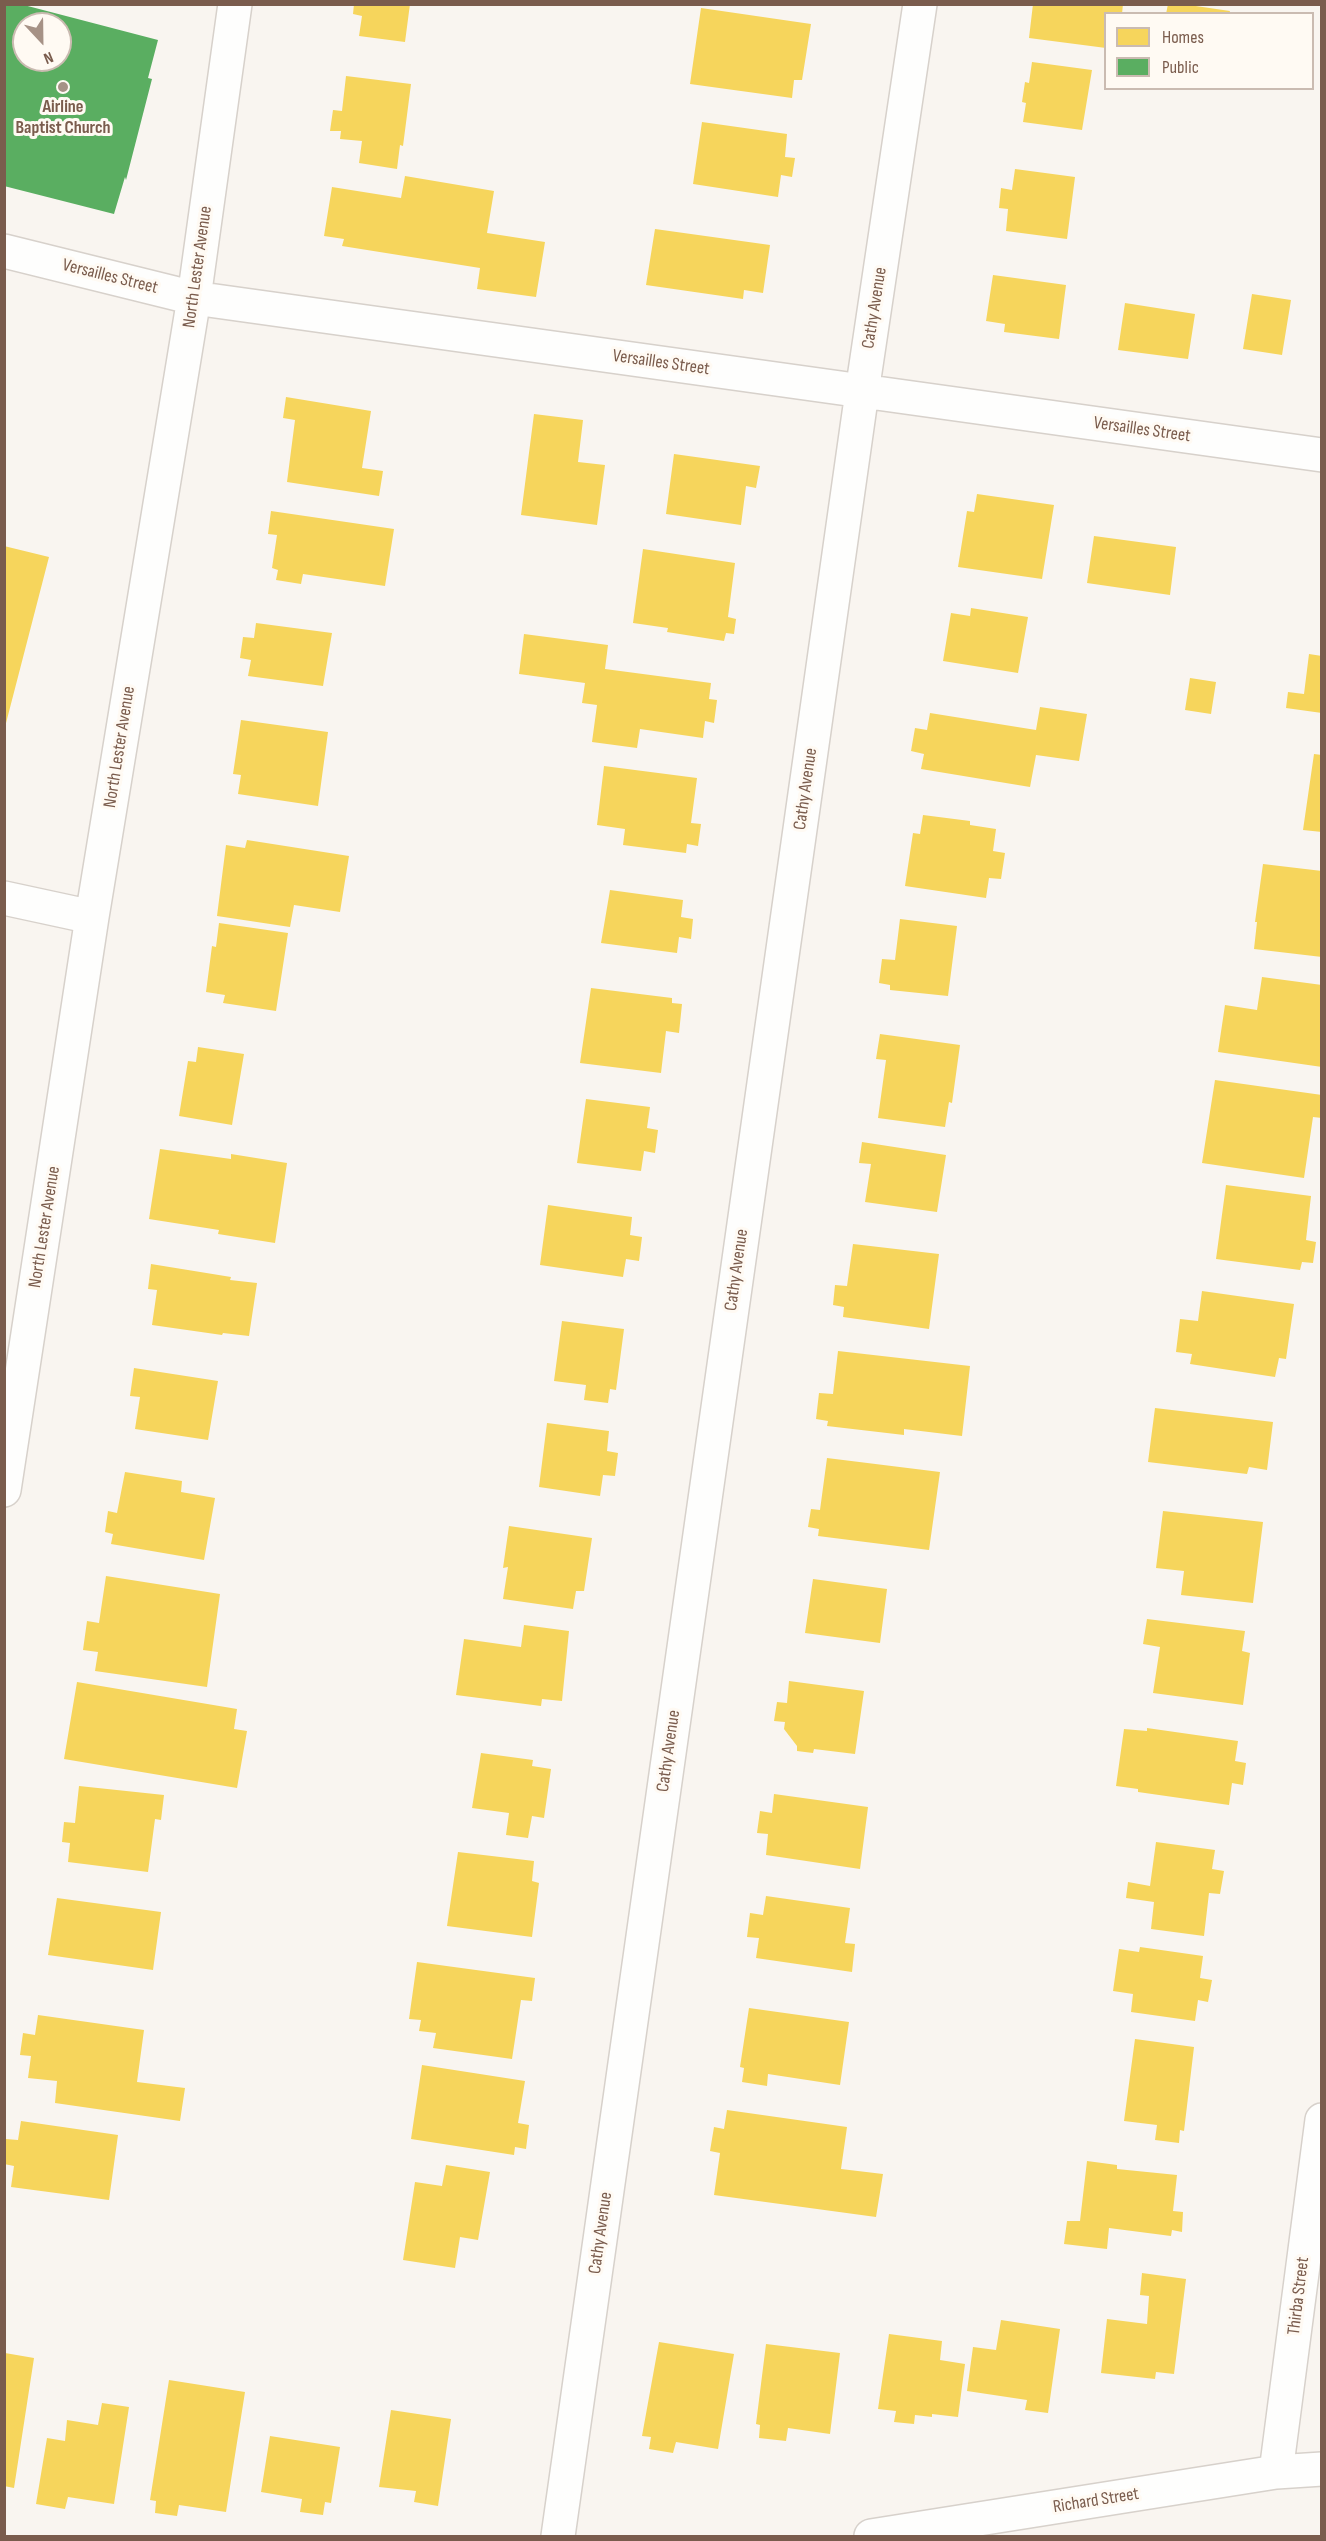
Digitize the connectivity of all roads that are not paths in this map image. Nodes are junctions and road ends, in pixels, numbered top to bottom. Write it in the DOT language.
graph roads {
  1 [pos="235,4"];
  2 [pos="920,4"];
  3 [pos="4,250"];
  4 [pos="194,298"];
  5 [pos="862,392"];
  6 [pos="1322,455"];
  7 [pos="4,898"];
  8 [pos="92,917"];
  9 [pos="4,1490"];
  10 [pos="1322,2120"];
  11 [pos="1322,2469"];
  12 [pos="1276,2472"];
  13 [pos="558,2536"];
  14 [pos="871,2536"];
  1 -- 4 [label="street, North Lester Avenue"];
  2 -- 5 [label="street, Cathy Avenue"];
  3 -- 4 [label="street, Versailles Street"];
  4 -- 5 [label="street, Versailles Street"];
  4 -- 8 [label="street, North Lester Avenue"];
  5 -- 6 [label="street, Versailles Street"];
  5 -- 13 [label="street, Cathy Avenue"];
  7 -- 8 [label="street"];
  8 -- 9 [label="street, North Lester Avenue"];
  10 -- 12 [label="street, Thirba Street"];
  11 -- 12 [label="street, Richard Street"];
  12 -- 14 [label="street, Richard Street"];
}
